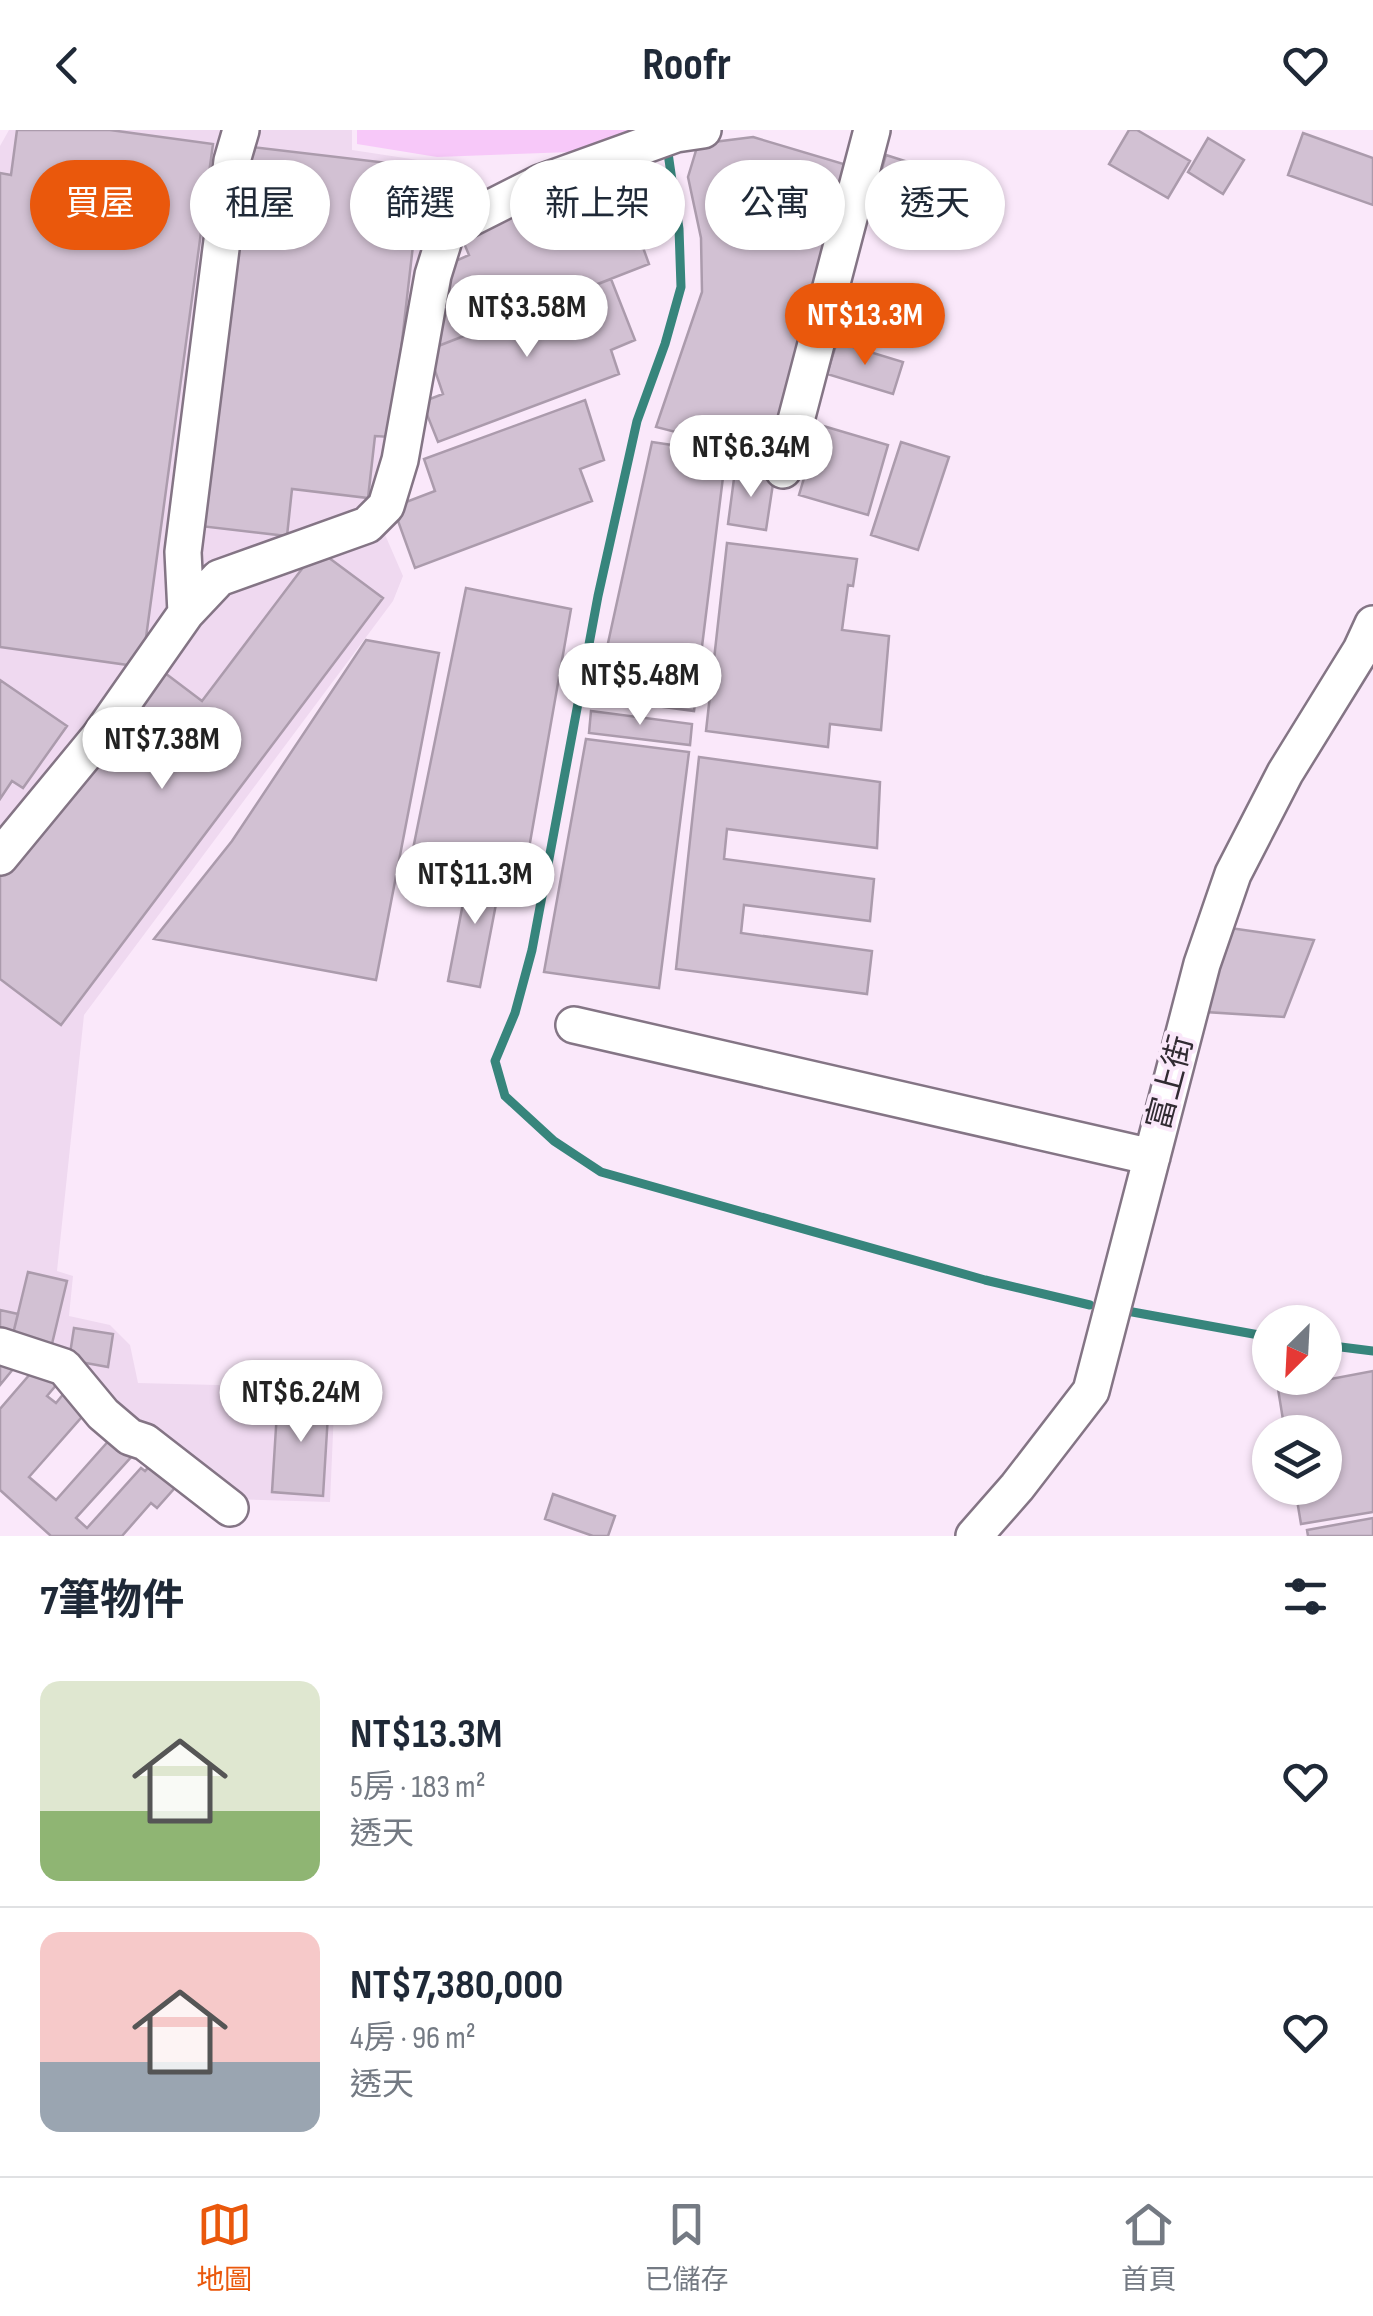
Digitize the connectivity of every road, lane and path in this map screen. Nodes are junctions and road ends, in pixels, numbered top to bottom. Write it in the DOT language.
graph roads {
  1 [pos="241,130"];
  2 [pos="703,130"];
  3 [pos="872,130"];
  4 [pos="783,470"];
  5 [pos="186,614"];
  6 [pos="1373,624"];
  7 [pos="0,857"];
  8 [pos="574,1026"];
  9 [pos="1152,1157"];
  10 [pos="0,1346"];
  11 [pos="230,1508"];
  12 [pos="974,1536"];
  1 -- 5 [label="street"];
  2 -- 5 [label="street"];
  3 -- 4 [label="street"];
  5 -- 7 [label="street"];
  6 -- 9 [label="street, 富上街"];
  8 -- 9 [label="street"];
  9 -- 12 [label="street, 富上街"];
  10 -- 11 [label="street"];
}
